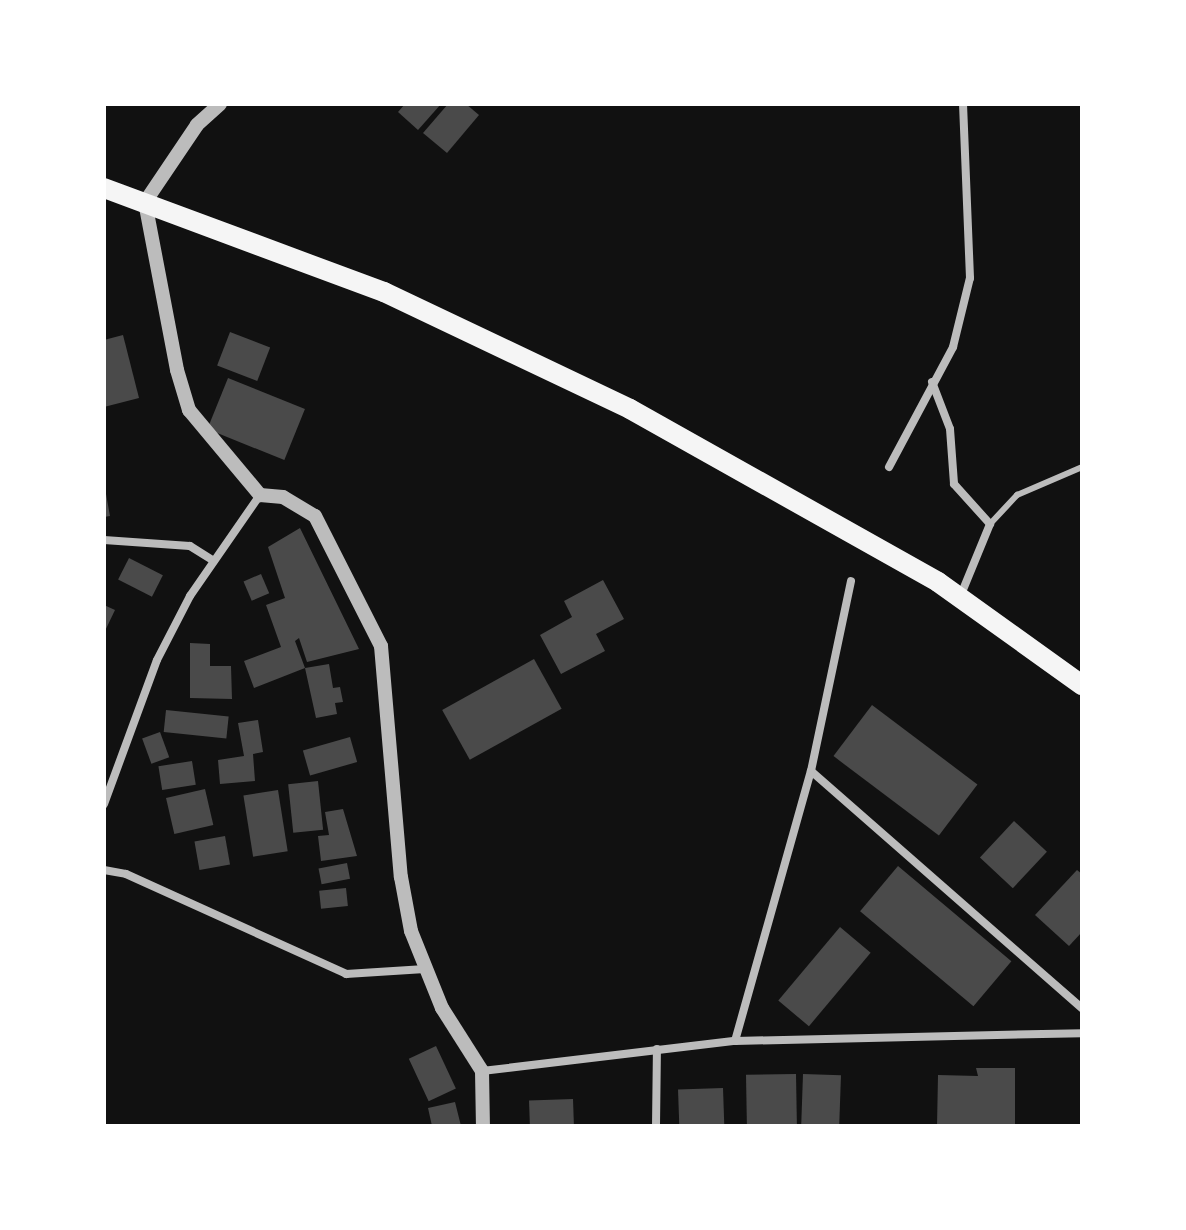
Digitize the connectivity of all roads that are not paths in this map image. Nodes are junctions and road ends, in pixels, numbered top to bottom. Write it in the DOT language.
graph roads {
  1 [pos="220,104"];
  2 [pos="963,104"];
  3 [pos="104,188"];
  4 [pos="145,202"];
  5 [pos="932,382"];
  6 [pos="889,467"];
  7 [pos="1082,467"];
  8 [pos="260,495"];
  9 [pos="990,524"];
  10 [pos="104,540"];
  11 [pos="214,561"];
  12 [pos="851,581"];
  13 [pos="960,597"];
  14 [pos="1082,685"];
  15 [pos="811,771"];
  16 [pos="104,804"];
  17 [pos="104,870"];
  18 [pos="425,969"];
  19 [pos="1082,1008"];
  20 [pos="1082,1033"];
  21 [pos="735,1041"];
  22 [pos="657,1049"];
  23 [pos="482,1071"];
  24 [pos="483,1126"];
  25 [pos="656,1126"];
  1 -- 4 [label="street"];
  2 -- 5 [label="street"];
  3 -- 4 [label="main road"];
  4 -- 8 [label="street"];
  4 -- 13 [label="main road"];
  5 -- 6 [label="street"];
  5 -- 9 [label="street"];
  7 -- 9 [label="lane"];
  8 -- 11 [label="street"];
  8 -- 18 [label="street"];
  9 -- 13 [label="street"];
  10 -- 11 [label="street"];
  11 -- 16 [label="street"];
  12 -- 15 [label="street"];
  13 -- 14 [label="main road"];
  15 -- 19 [label="street"];
  15 -- 21 [label="street"];
  17 -- 18 [label="street"];
  18 -- 23 [label="street"];
  20 -- 21 [label="street"];
  21 -- 22 [label="street"];
  22 -- 23 [label="street"];
  22 -- 25 [label="street"];
  23 -- 24 [label="street"];
}
